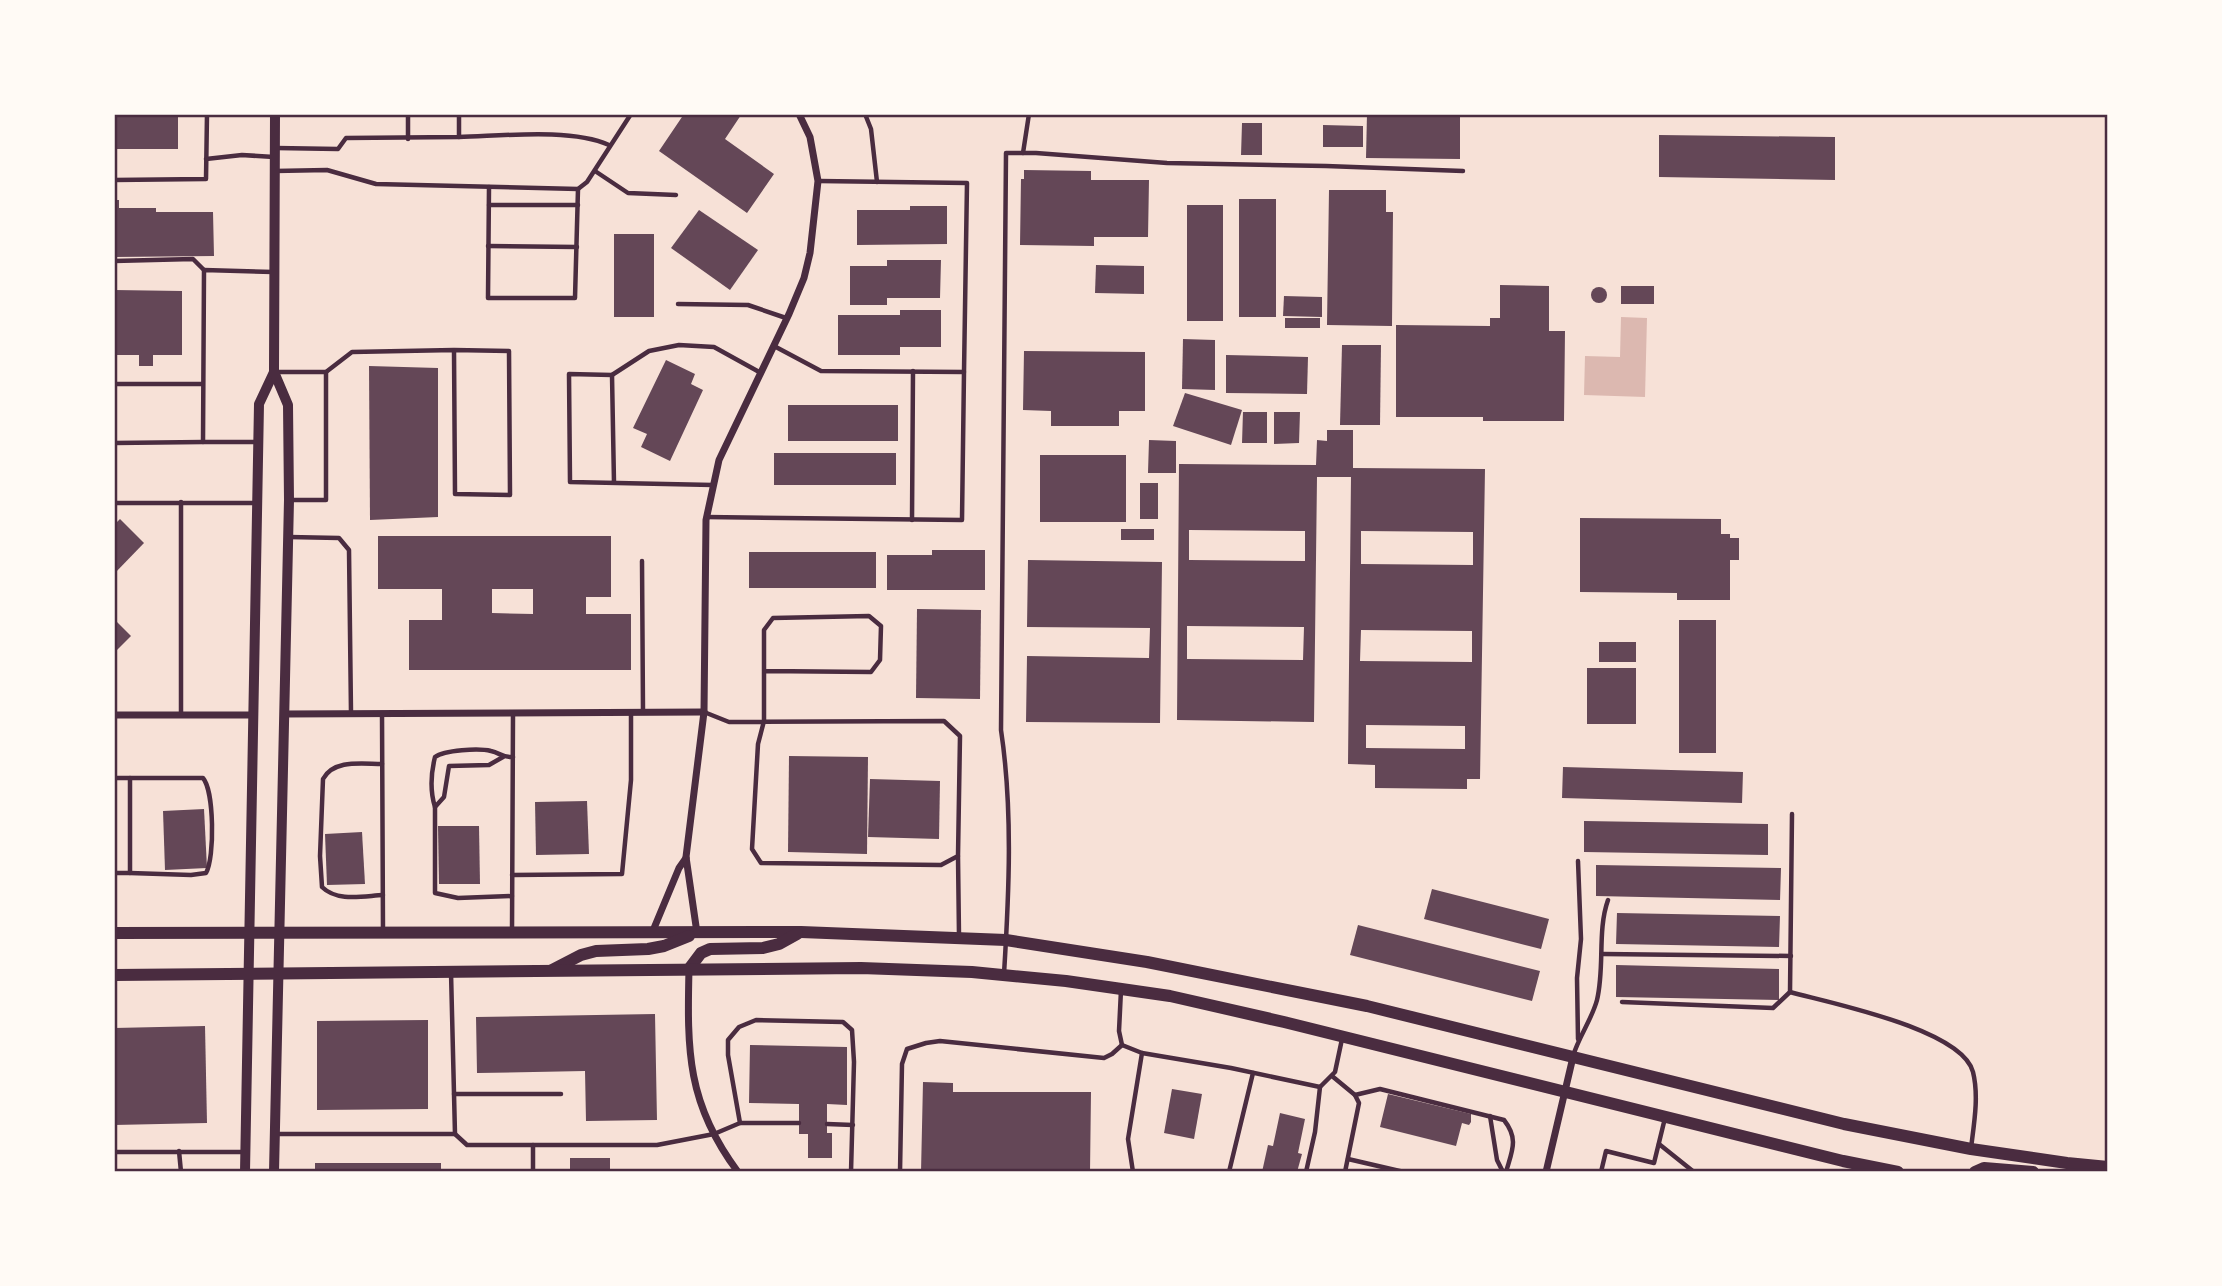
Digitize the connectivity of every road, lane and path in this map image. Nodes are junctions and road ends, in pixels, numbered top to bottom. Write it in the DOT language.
graph roads {
  1 [pos="206,114"];
  2 [pos="275,114"];
  3 [pos="408,114"];
  4 [pos="459,114"];
  5 [pos="631,114"];
  6 [pos="799,114"];
  7 [pos="865,114"];
  8 [pos="1029,114"];
  9 [pos="1154,114"];
  10 [pos="1160,114"];
  11 [pos="459,137"];
  12 [pos="408,139"];
  13 [pos="609,145"];
  14 [pos="275,153"];
  15 [pos="1023,153"];
  16 [pos="206,159"];
  17 [pos="275,171"];
  18 [pos="595,171"];
  19 [pos="1463,171"];
  20 [pos="114,180"];
  21 [pos="818,181"];
  22 [pos="877,182"];
  23 [pos="489,187"];
  24 [pos="578,189"];
  25 [pos="677,195"];
  26 [pos="489,205"];
  27 [pos="578,205"];
  28 [pos="488,246"];
  29 [pos="577,247"];
  30 [pos="114,261"];
  31 [pos="204,270"];
  32 [pos="274,272"];
  33 [pos="678,304"];
  34 [pos="787,318"];
  35 [pos="774,346"];
  36 [pos="454,350"];
  37 [pos="913,371"];
  38 [pos="274,372"];
  39 [pos="326,372"];
  40 [pos="964,372"];
  41 [pos="761,373"];
  42 [pos="612,375"];
  43 [pos="114,384"];
  44 [pos="202,384"];
  45 [pos="203,442"];
  46 [pos="258,442"];
  47 [pos="114,443"];
  48 [pos="614,483"];
  49 [pos="714,485"];
  50 [pos="289,500"];
  51 [pos="181,502"];
  52 [pos="114,503"];
  53 [pos="256,503"];
  54 [pos="706,517"];
  55 [pos="912,520"];
  56 [pos="288,537"];
  57 [pos="642,561"];
  58 [pos="764,671"];
  59 [pos="513,712"];
  60 [pos="631,712"];
  61 [pos="643,712"];
  62 [pos="704,712"];
  63 [pos="382,713"];
  64 [pos="284,714"];
  65 [pos="351,714"];
  66 [pos="114,715"];
  67 [pos="181,715"];
  68 [pos="252,715"];
  69 [pos="764,721"];
  70 [pos="503,757"];
  71 [pos="513,757"];
  72 [pos="382,764"];
  73 [pos="114,778"];
  74 [pos="130,778"];
  75 [pos="435,807"];
  76 [pos="1792,814"];
  77 [pos="958,856"];
  78 [pos="686,857"];
  79 [pos="1578,861"];
  80 [pos="114,873"];
  81 [pos="131,873"];
  82 [pos="512,876"];
  83 [pos="383,895"];
  84 [pos="512,896"];
  85 [pos="1608,900"];
  86 [pos="247,932"];
  87 [pos="280,932"];
  88 [pos="383,932"];
  89 [pos="801,932"];
  90 [pos="114,933"];
  91 [pos="512,933"];
  92 [pos="652,933"];
  93 [pos="697,933"];
  94 [pos="959,938"];
  95 [pos="1006,940"];
  96 [pos="1603,954"];
  97 [pos="1791,956"];
  98 [pos="689,970"];
  99 [pos="451,972"];
  100 [pos="549,972"];
  101 [pos="247,973"];
  102 [pos="280,973"];
  103 [pos="114,975"];
  104 [pos="1004,975"];
  105 [pos="1121,989"];
  106 [pos="1790,992"];
  107 [pos="1622,1003"];
  108 [pos="1343,1037"];
  109 [pos="1578,1039"];
  110 [pos="1122,1045"];
  111 [pos="1142,1053"];
  112 [pos="1573,1057"];
  113 [pos="1253,1073"];
  114 [pos="1332,1076"];
  115 [pos="1320,1087"];
  116 [pos="1564,1092"];
  117 [pos="454,1094"];
  118 [pos="561,1094"];
  119 [pos="1355,1095"];
  120 [pos="1490,1116"];
  121 [pos="1665,1117"];
  122 [pos="740,1122"];
  123 [pos="799,1123"];
  124 [pos="827,1124"];
  125 [pos="853,1125"];
  126 [pos="455,1134"];
  127 [pos="714,1134"];
  128 [pos="275,1135"];
  129 [pos="1659,1144"];
  130 [pos="533,1145"];
  131 [pos="1971,1149"];
  132 [pos="114,1152"];
  133 [pos="179,1152"];
  134 [pos="245,1152"];
  135 [pos="1348,1159"];
  136 [pos="2067,1163"];
  137 [pos="2108,1167"];
  138 [pos="181,1172"];
  139 [pos="244,1172"];
  140 [pos="274,1172"];
  141 [pos="533,1172"];
  142 [pos="738,1172"];
  143 [pos="852,1172"];
  144 [pos="900,1172"];
  145 [pos="1133,1172"];
  146 [pos="1228,1172"];
  147 [pos="1306,1172"];
  148 [pos="1345,1172"];
  149 [pos="1404,1172"];
  150 [pos="1504,1172"];
  151 [pos="1546,1172"];
  152 [pos="1601,1172"];
  153 [pos="1694,1172"];
  154 [pos="1898,1172"];
  155 [pos="1975,1172"];
  156 [pos="2033,1172"];
  157 [pos="2049,1172"];
  1 -- 16 [label="lane"];
  2 -- 14 [label="street"];
  3 -- 12 [label="lane"];
  4 -- 11 [label="lane"];
  5 -- 13 [label="lane"];
  6 -- 21 [label="street"];
  7 -- 22 [label="lane"];
  8 -- 15 [label="lane"];
  9 -- 10 [label="lane"];
  11 -- 12 [label="lane"];
  11 -- 13 [label="lane"];
  12 -- 14 [label="lane"];
  13 -- 18 [label="lane"];
  14 -- 16 [label="lane"];
  14 -- 17 [label="street"];
  15 -- 19 [label="lane"];
  15 -- 95 [label="lane"];
  16 -- 20 [label="lane"];
  17 -- 23 [label="lane"];
  17 -- 32 [label="street"];
  18 -- 24 [label="lane"];
  18 -- 25 [label="lane"];
  21 -- 22 [label="lane"];
  21 -- 34 [label="street"];
  22 -- 40 [label="lane"];
  23 -- 24 [label="lane"];
  23 -- 26 [label="lane"];
  24 -- 27 [label="lane"];
  26 -- 27 [label="lane"];
  26 -- 28 [label="lane"];
  27 -- 29 [label="lane"];
  28 -- 29 [label="lane"];
  28 -- 29 [label="lane"];
  30 -- 31 [label="lane"];
  31 -- 32 [label="lane"];
  31 -- 44 [label="lane"];
  32 -- 38 [label="street"];
  33 -- 34 [label="lane"];
  34 -- 35 [label="street"];
  35 -- 37 [label="lane"];
  35 -- 41 [label="street"];
  36 -- 36 [label="lane"];
  36 -- 39 [label="lane"];
  37 -- 40 [label="lane"];
  37 -- 55 [label="lane"];
  38 -- 39 [label="lane"];
  38 -- 46 [label="street"];
  38 -- 50 [label="street"];
  39 -- 50 [label="lane"];
  40 -- 55 [label="lane"];
  41 -- 42 [label="lane"];
  41 -- 49 [label="street"];
  42 -- 48 [label="lane"];
  42 -- 48 [label="lane"];
  43 -- 44 [label="lane"];
  44 -- 45 [label="lane"];
  45 -- 46 [label="lane"];
  45 -- 47 [label="lane"];
  46 -- 53 [label="street"];
  48 -- 49 [label="lane"];
  49 -- 54 [label="street"];
  50 -- 56 [label="street"];
  51 -- 52 [label="lane"];
  51 -- 53 [label="lane"];
  51 -- 67 [label="lane"];
  53 -- 68 [label="street"];
  54 -- 55 [label="lane"];
  54 -- 62 [label="street"];
  56 -- 64 [label="street"];
  56 -- 65 [label="lane"];
  57 -- 61 [label="lane"];
  58 -- 58 [label="lane"];
  58 -- 69 [label="lane"];
  59 -- 60 [label="street"];
  59 -- 63 [label="street"];
  59 -- 71 [label="lane"];
  60 -- 61 [label="street"];
  60 -- 82 [label="lane"];
  61 -- 62 [label="street"];
  62 -- 69 [label="lane"];
  62 -- 78 [label="street"];
  63 -- 65 [label="street"];
  63 -- 72 [label="lane"];
  64 -- 65 [label="street"];
  64 -- 87 [label="street"];
  66 -- 67 [label="street"];
  67 -- 68 [label="street"];
  68 -- 86 [label="street"];
  69 -- 77 [label="lane"];
  69 -- 77 [label="lane"];
  70 -- 71 [label="lane"];
  70 -- 75 [label="lane"];
  70 -- 75 [label="lane"];
  71 -- 82 [label="lane"];
  72 -- 83 [label="lane"];
  72 -- 83 [label="lane"];
  73 -- 74 [label="lane"];
  74 -- 81 [label="lane"];
  74 -- 81 [label="lane"];
  75 -- 84 [label="lane"];
  76 -- 97 [label="lane"];
  77 -- 94 [label="lane"];
  78 -- 92 [label="street"];
  78 -- 93 [label="street"];
  79 -- 109 [label="lane"];
  80 -- 81 [label="lane"];
  82 -- 84 [label="lane"];
  83 -- 88 [label="lane"];
  84 -- 91 [label="lane"];
  85 -- 96 [label="lane"];
  86 -- 87 [label="main road"];
  86 -- 90 [label="main road"];
  86 -- 101 [label="street"];
  87 -- 88 [label="main road"];
  87 -- 102 [label="street"];
  88 -- 91 [label="main road"];
  89 -- 93 [label="main road"];
  89 -- 94 [label="main road"];
  89 -- 98 [label="main road"];
  91 -- 92 [label="main road"];
  92 -- 93 [label="main road"];
  93 -- 100 [label="main road"];
  94 -- 95 [label="main road"];
  95 -- 104 [label="lane"];
  95 -- 112 [label="main road"];
  96 -- 97 [label="lane"];
  96 -- 109 [label="lane"];
  97 -- 106 [label="lane"];
  98 -- 100 [label="main road"];
  98 -- 104 [label="main road"];
  98 -- 127 [label="street"];
  99 -- 100 [label="main road"];
  99 -- 102 [label="main road"];
  99 -- 117 [label="lane"];
  101 -- 102 [label="main road"];
  101 -- 103 [label="main road"];
  101 -- 134 [label="street"];
  102 -- 128 [label="street"];
  104 -- 105 [label="main road"];
  105 -- 108 [label="main road"];
  105 -- 110 [label="lane"];
  106 -- 107 [label="lane"];
  106 -- 131 [label="lane"];
  108 -- 114 [label="lane"];
  108 -- 116 [label="main road"];
  109 -- 112 [label="lane"];
  110 -- 111 [label="lane"];
  110 -- 144 [label="lane"];
  111 -- 113 [label="lane"];
  111 -- 145 [label="lane"];
  112 -- 116 [label="street"];
  112 -- 131 [label="main road"];
  113 -- 115 [label="lane"];
  113 -- 146 [label="lane"];
  114 -- 115 [label="lane"];
  114 -- 119 [label="lane"];
  115 -- 147 [label="lane"];
  116 -- 121 [label="main road"];
  116 -- 151 [label="street"];
  117 -- 118 [label="lane"];
  117 -- 126 [label="lane"];
  119 -- 120 [label="lane"];
  119 -- 135 [label="lane"];
  120 -- 150 [label="lane"];
  120 -- 150 [label="lane"];
  121 -- 129 [label="lane"];
  121 -- 154 [label="main road"];
  122 -- 123 [label="lane"];
  122 -- 125 [label="lane"];
  122 -- 127 [label="lane"];
  124 -- 125 [label="lane"];
  125 -- 143 [label="lane"];
  126 -- 128 [label="lane"];
  126 -- 130 [label="lane"];
  127 -- 130 [label="lane"];
  127 -- 142 [label="street"];
  128 -- 140 [label="street"];
  129 -- 152 [label="lane"];
  129 -- 153 [label="lane"];
  130 -- 141 [label="lane"];
  131 -- 136 [label="main road"];
  132 -- 133 [label="lane"];
  133 -- 134 [label="lane"];
  133 -- 138 [label="lane"];
  134 -- 139 [label="street"];
  135 -- 148 [label="lane"];
  135 -- 149 [label="lane"];
  136 -- 137 [label="main road"];
  136 -- 157 [label="main road"];
  155 -- 156 [label="main road"];
}
